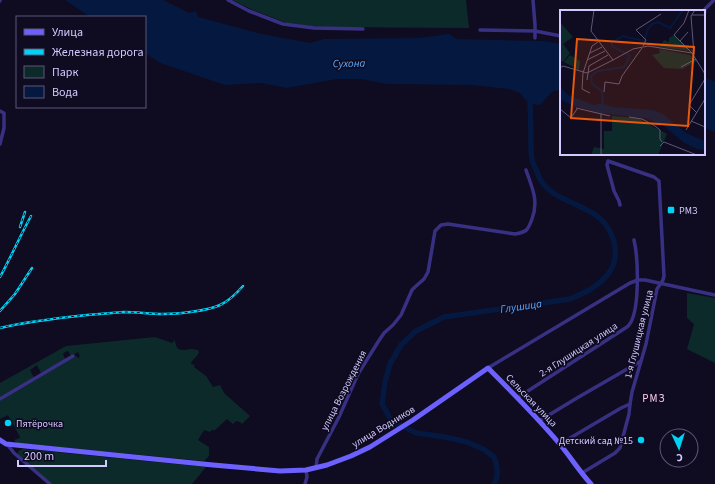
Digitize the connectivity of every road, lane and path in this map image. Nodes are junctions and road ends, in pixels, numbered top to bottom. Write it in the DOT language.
graph roads {
  1 [pos="228,0"];
  2 [pos="533,0"];
  3 [pos="714,0"];
  4 [pos="705,10"];
  5 [pos="363,29"];
  6 [pos="480,30"];
  7 [pos="535,31"];
  8 [pos="560,36"];
  9 [pos="534,38"];
  10 [pos="0,112"];
  11 [pos="0,144"];
  12 [pos="526,170"];
  13 [pos="620,206"];
  14 [pos="634,240"];
  15 [pos="638,280"];
  16 [pos="660,283"];
  17 [pos="715,295"];
  18 [pos="73,356"];
  19 [pos="641,361"];
  20 [pos="488,368"];
  21 [pos="517,398"];
  22 [pos="0,399"];
  23 [pos="630,404"];
  24 [pos="539,421"];
  25 [pos="0,440"];
  26 [pos="6,444"];
  27 [pos="560,444"];
  28 [pos="316,468"];
  29 [pos="306,470"];
  30 [pos="582,473"];
  31 [pos="50,484"];
  32 [pos="306,484"];
  33 [pos="591,484"];
  1 -- 5 [label="street"];
  2 -- 7 [label="street"];
  3 -- 4 [label="street"];
  6 -- 7 [label="street"];
  7 -- 8 [label="street"];
  7 -- 9 [label="street"];
  10 -- 11 [label="street"];
  12 -- 28 [label="street, улица Возрождения"];
  13 -- 16 [label="street, 1-я Глушицкая улица"];
  14 -- 15 [label="street"];
  15 -- 16 [label="street"];
  15 -- 20 [label="street, улица Водников"];
  15 -- 21 [label="street, 2-я Глушицкая улица"];
  16 -- 17 [label="street"];
  16 -- 19 [label="street, 1-я Глушицкая улица"];
  18 -- 22 [label="street"];
  19 -- 23 [label="street, 1-я Глушицкая улица"];
  19 -- 24 [label="street"];
  20 -- 21 [label="main road, Сельская улица"];
  20 -- 28 [label="main road, улица Водников"];
  21 -- 24 [label="main road, Сельская улица"];
  23 -- 27 [label="street"];
  23 -- 30 [label="street, 1-я Глушицкая улица"];
  24 -- 27 [label="main road, Сельская улица"];
  25 -- 26 [label="main road"];
  26 -- 29 [label="main road, улица Водников"];
  26 -- 31 [label="street"];
  27 -- 30 [label="main road, Сельская улица"];
  28 -- 29 [label="main road, улица Водников"];
  29 -- 32 [label="street"];
  30 -- 33 [label="main road, Сельская улица"];
}
